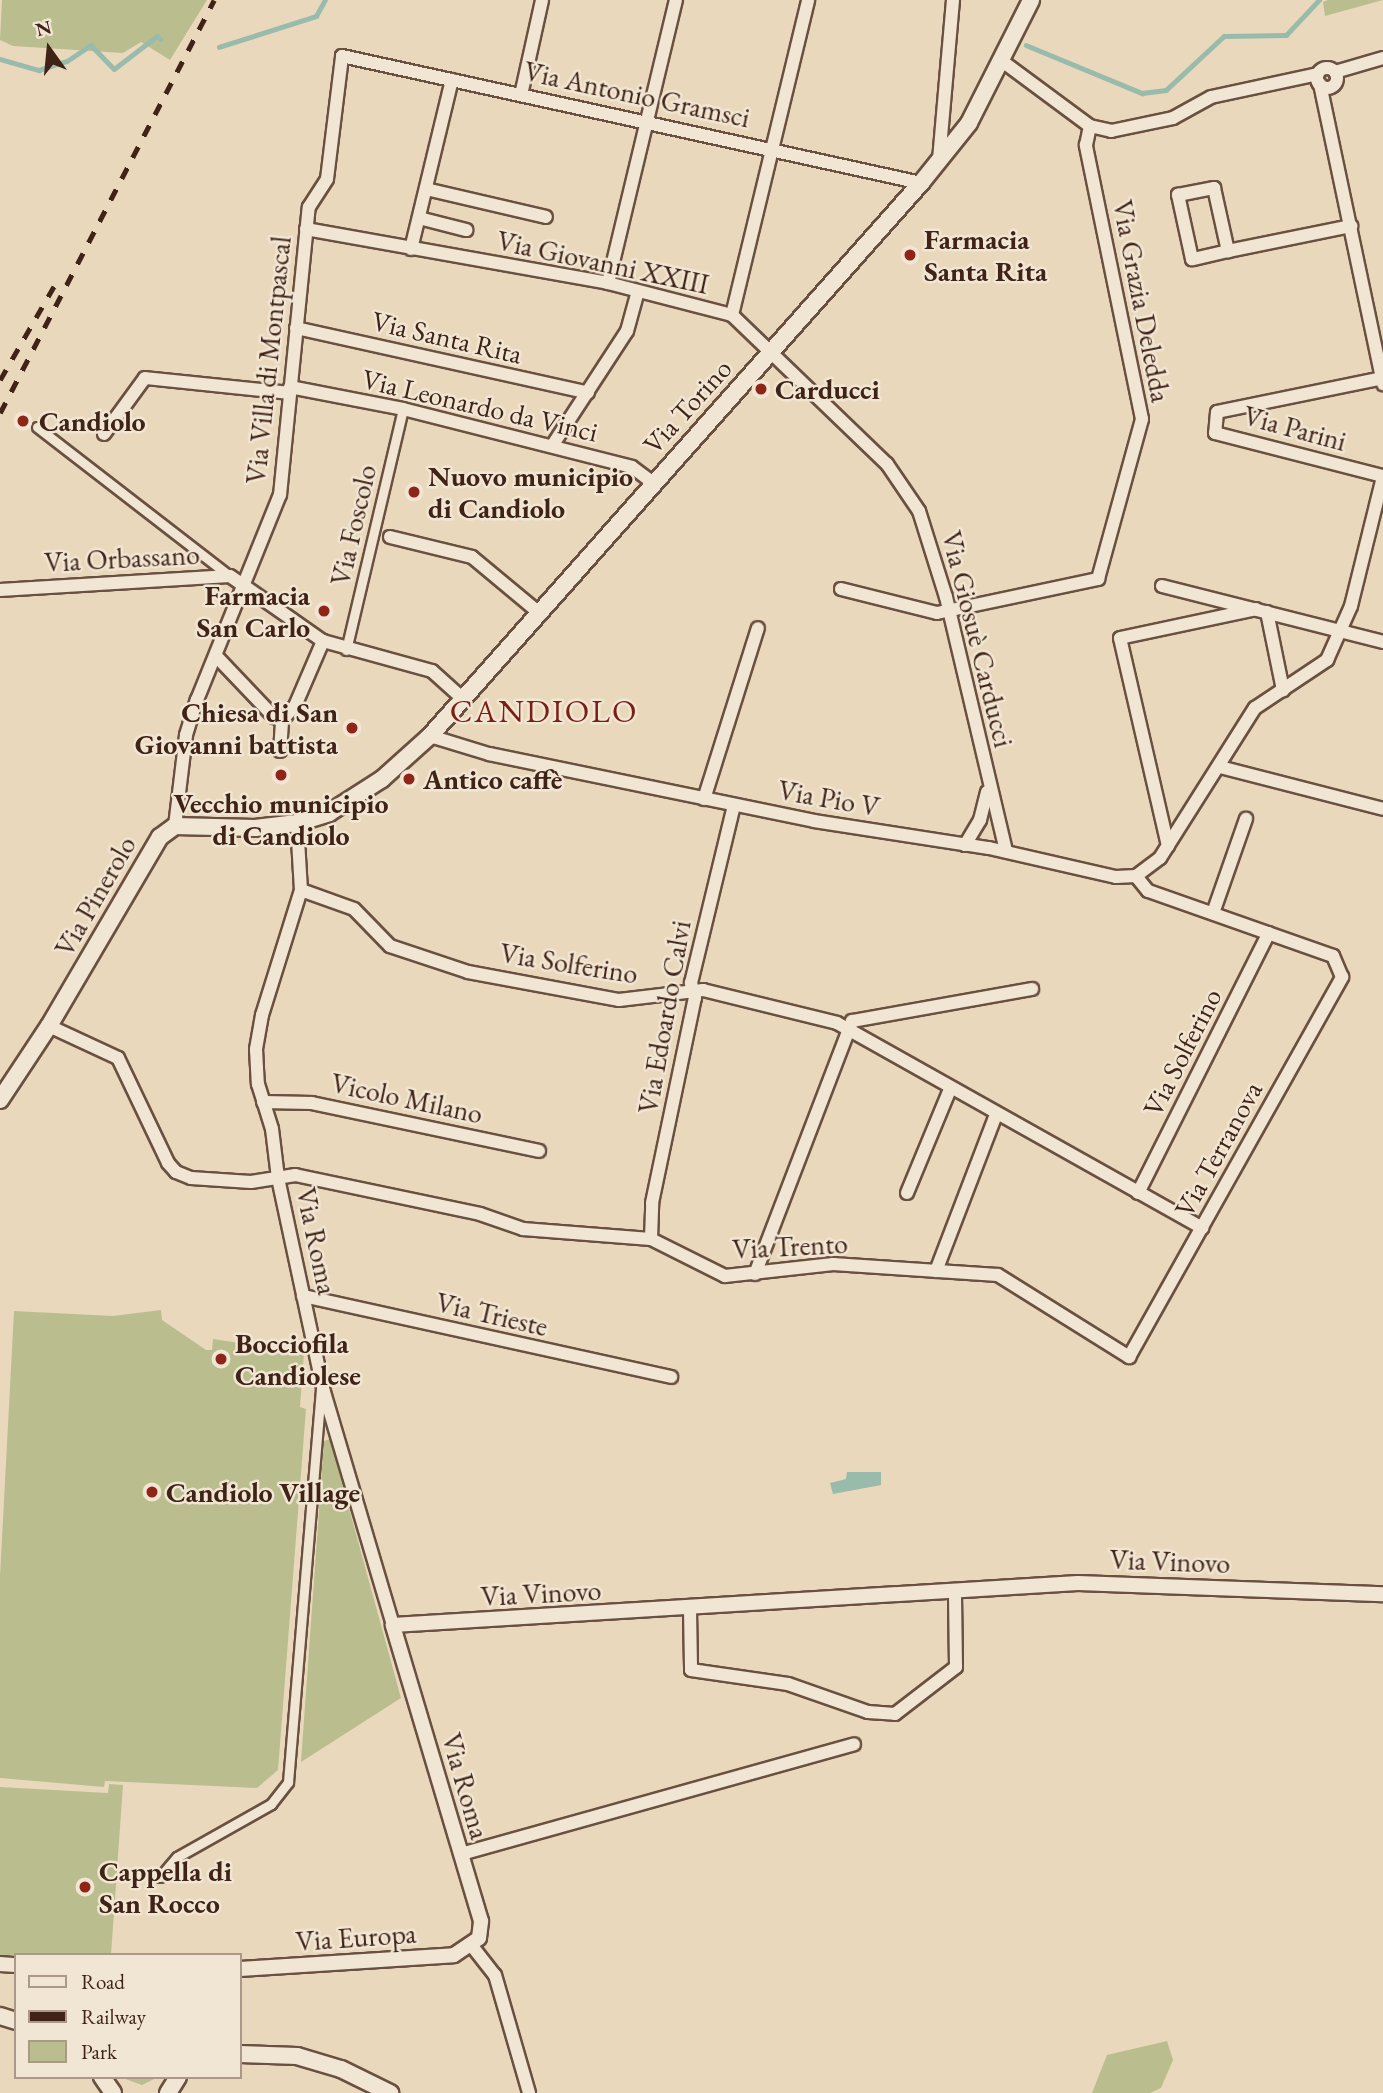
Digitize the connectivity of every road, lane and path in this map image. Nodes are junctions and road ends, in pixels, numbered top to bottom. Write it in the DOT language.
graph roads {
  1 [pos="542,0"];
  2 [pos="676,0"];
  3 [pos="808,0"];
  4 [pos="953,0"];
  5 [pos="1031,0"];
  6 [pos="342,55"];
  7 [pos="1383,58"];
  8 [pos="1002,61"];
  9 [pos="452,80"];
  10 [pos="1323,82"];
  11 [pos="520,95"];
  12 [pos="648,123"];
  13 [pos="1090,126"];
  14 [pos="773,148"];
  15 [pos="939,160"];
  16 [pos="921,183"];
  17 [pos="426,188"];
  18 [pos="546,217"];
  19 [pos="419,218"];
  20 [pos="1350,226"];
  21 [pos="306,229"];
  22 [pos="466,230"];
  23 [pos="411,249"];
  24 [pos="1228,251"];
  25 [pos="608,283"];
  26 [pos="638,291"];
  27 [pos="732,315"];
  28 [pos="296,328"];
  29 [pos="770,353"];
  30 [pos="1383,381"];
  31 [pos="289,390"];
  32 [pos="588,393"];
  33 [pos="403,409"];
  34 [pos="37,427"];
  35 [pos="104,434"];
  36 [pos="552,446"];
  37 [pos="1383,477"];
  38 [pos="653,483"];
  39 [pos="375,534"];
  40 [pos="390,537"];
  41 [pos="230,576"];
  42 [pos="246,583"];
  43 [pos="1162,586"];
  44 [pos="841,589"];
  45 [pos="0,590"];
  46 [pos="537,611"];
  47 [pos="1261,611"];
  48 [pos="950,612"];
  49 [pos="758,628"];
  50 [pos="1342,631"];
  51 [pos="323,641"];
  52 [pos="1383,642"];
  53 [pos="346,650"];
  54 [pos="216,656"];
  55 [pos="1283,690"];
  56 [pos="462,698"];
  57 [pos="282,720"];
  58 [pos="430,736"];
  59 [pos="280,751"];
  60 [pos="1220,766"];
  61 [pos="988,788"];
  62 [pos="704,799"];
  63 [pos="734,805"];
  64 [pos="1383,809"];
  65 [pos="1246,819"];
  66 [pos="297,823"];
  67 [pos="175,826"];
  68 [pos="965,845"];
  69 [pos="1168,846"];
  70 [pos="1006,851"];
  71 [pos="1136,876"];
  72 [pos="301,890"];
  73 [pos="1213,913"];
  74 [pos="1269,933"];
  75 [pos="1032,989"];
  76 [pos="693,991"];
  77 [pos="49,1026"];
  78 [pos="849,1029"];
  79 [pos="950,1089"];
  80 [pos="0,1100"];
  81 [pos="263,1102"];
  82 [pos="996,1115"];
  83 [pos="539,1151"];
  84 [pos="278,1178"];
  85 [pos="907,1193"];
  86 [pos="1138,1194"];
  87 [pos="1202,1228"];
  88 [pos="651,1238"];
  89 [pos="936,1271"];
  90 [pos="755,1274"];
  91 [pos="303,1296"];
  92 [pos="1129,1357"];
  93 [pos="671,1377"];
  94 [pos="321,1378"];
  95 [pos="955,1594"];
  96 [pos="1383,1594"];
  97 [pos="690,1610"];
  98 [pos="393,1625"];
  99 [pos="854,1744"];
  100 [pos="461,1854"];
  101 [pos="160,1877"];
  102 [pos="472,1946"];
  103 [pos="242,1969"];
  104 [pos="242,2055"];
  105 [pos="390,2093"];
  106 [pos="529,2093"];
  1 -- 11 [label="street"];
  2 -- 12 [label="street"];
  3 -- 14 [label="street"];
  4 -- 15 [label="street"];
  5 -- 8 [label="main road, Via Torino"];
  6 -- 9 [label="street, Via Antonio Gramsci"];
  6 -- 21 [label="street, Via Villa di Montpascal"];
  7 -- 10 [label="street"];
  8 -- 13 [label="street"];
  8 -- 15 [label="main road, Via Torino"];
  9 -- 11 [label="street, Via Antonio Gramsci"];
  9 -- 17 [label="street"];
  10 -- 13 [label="street"];
  10 -- 20 [label="street"];
  11 -- 12 [label="street, Via Antonio Gramsci"];
  12 -- 14 [label="street, Via Antonio Gramsci"];
  12 -- 25 [label="street"];
  13 -- 48 [label="street, Via Grazia Deledda"];
  14 -- 16 [label="street, Via Antonio Gramsci"];
  14 -- 27 [label="street"];
  15 -- 16 [label="main road, Via Torino"];
  16 -- 29 [label="main road, Via Torino"];
  17 -- 18 [label="street, Via Giovanni XXIII"];
  17 -- 19 [label="street"];
  19 -- 22 [label="street, Via Giovanni XXIII"];
  19 -- 23 [label="street"];
  20 -- 24 [label="street"];
  20 -- 30 [label="street"];
  21 -- 23 [label="street, Via Giovanni XXIII"];
  21 -- 28 [label="street, Via Villa di Montpascal"];
  23 -- 25 [label="street, Via Giovanni XXIII"];
  24 -- 24 [label="street"];
  25 -- 26 [label="street, Via Giovanni XXIII"];
  26 -- 27 [label="street, Via Giovanni XXIII"];
  26 -- 32 [label="street"];
  27 -- 29 [label="street, Via Giovanni XXIII"];
  28 -- 31 [label="street, Via Villa di Montpascal"];
  28 -- 32 [label="street, Via Santa Rita"];
  29 -- 38 [label="main road, Via Torino"];
  29 -- 48 [label="street, Via Giosuè Carducci"];
  30 -- 37 [label="street, Via Parini"];
  31 -- 33 [label="street, Via Leonardo da Vinci"];
  31 -- 35 [label="street, Via Leonardo da Vinci"];
  31 -- 42 [label="street, Via Villa di Montpascal"];
  32 -- 36 [label="street"];
  33 -- 36 [label="street, Via Leonardo da Vinci"];
  33 -- 39 [label="street, Via Foscolo"];
  34 -- 41 [label="street"];
  36 -- 38 [label="street, Via Leonardo da Vinci"];
  37 -- 50 [label="street"];
  38 -- 46 [label="main road, Via Torino"];
  39 -- 40 [label="street"];
  39 -- 53 [label="street, Via Foscolo"];
  40 -- 46 [label="street"];
  41 -- 42 [label="street, Via Orbassano"];
  41 -- 45 [label="street, Via Orbassano"];
  42 -- 51 [label="street, Via Orbassano"];
  42 -- 54 [label="street, Via Villa di Montpascal"];
  43 -- 47 [label="street"];
  44 -- 48 [label="street, Via Grazia Deledda"];
  46 -- 56 [label="main road, Via Torino"];
  47 -- 50 [label="street"];
  47 -- 55 [label="street"];
  47 -- 69 [label="street"];
  48 -- 61 [label="street, Via Giosuè Carducci"];
  49 -- 62 [label="street"];
  50 -- 52 [label="street"];
  50 -- 55 [label="street"];
  51 -- 53 [label="street, Via Orbassano"];
  51 -- 57 [label="street"];
  53 -- 56 [label="street, Via Orbassano"];
  54 -- 57 [label="street"];
  54 -- 67 [label="street, Via Villa di Montpascal"];
  55 -- 60 [label="street"];
  56 -- 58 [label="main road, Via Torino"];
  57 -- 59 [label="street"];
  58 -- 62 [label="street, Via Pio V"];
  58 -- 66 [label="main road, Via Torino"];
  60 -- 64 [label="street"];
  60 -- 69 [label="street"];
  61 -- 68 [label="street, Via Giosuè Carducci"];
  61 -- 70 [label="street, Via Giosuè Carducci"];
  62 -- 63 [label="street, Via Pio V"];
  63 -- 68 [label="street, Via Pio V"];
  63 -- 76 [label="street, Via Edoardo Calvi"];
  65 -- 73 [label="street"];
  66 -- 67 [label="main road, Via Pinerolo"];
  66 -- 72 [label="street, Via Roma"];
  67 -- 77 [label="main road, Via Pinerolo"];
  68 -- 70 [label="street, Via Pio V"];
  69 -- 71 [label="street"];
  70 -- 71 [label="street, Via Pio V"];
  71 -- 73 [label="street"];
  72 -- 76 [label="street, Via Solferino"];
  72 -- 81 [label="street, Via Roma"];
  73 -- 74 [label="street"];
  74 -- 86 [label="street, Via Solferino"];
  74 -- 87 [label="street, Via Terranova"];
  75 -- 78 [label="street"];
  76 -- 78 [label="street, Via Solferino"];
  76 -- 88 [label="street, Via Edoardo Calvi"];
  77 -- 80 [label="main road, Via Pinerolo"];
  77 -- 84 [label="street, Via Trento"];
  78 -- 79 [label="street, Via Solferino"];
  78 -- 90 [label="street"];
  79 -- 82 [label="street, Via Solferino"];
  79 -- 85 [label="street"];
  81 -- 83 [label="street, Vicolo Milano"];
  81 -- 84 [label="street, Via Roma"];
  82 -- 86 [label="street, Via Solferino"];
  82 -- 89 [label="street"];
  84 -- 88 [label="street, Via Trento"];
  84 -- 91 [label="street, Via Roma"];
  86 -- 87 [label="street, Via Solferino"];
  87 -- 92 [label="street, Via Terranova"];
  88 -- 90 [label="street, Via Trento"];
  89 -- 90 [label="street, Via Trento"];
  89 -- 92 [label="street, Via Trento"];
  91 -- 93 [label="street, Via Trieste"];
  91 -- 94 [label="street, Via Roma"];
  94 -- 98 [label="street, Via Roma"];
  94 -- 101 [label="street"];
  95 -- 96 [label="street, Via Vinovo"];
  95 -- 97 [label="street, Via Vinovo"];
  95 -- 97 [label="street"];
  97 -- 98 [label="street, Via Vinovo"];
  98 -- 100 [label="street, Via Roma"];
  99 -- 100 [label="street"];
  100 -- 102 [label="street, Via Roma"];
  102 -- 103 [label="street, Via Europa"];
  102 -- 106 [label="street"];
  104 -- 105 [label="main road"];
}
